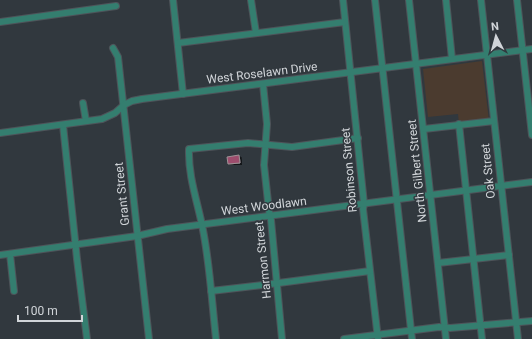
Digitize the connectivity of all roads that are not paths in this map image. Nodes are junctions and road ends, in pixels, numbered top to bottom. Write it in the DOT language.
graph roads {
  1 [pos="173,0"];
  2 [pos="251,0"];
  3 [pos="343,0"];
  4 [pos="375,0"];
  5 [pos="409,0"];
  6 [pos="446,0"];
  7 [pos="481,0"];
  8 [pos="517,0"];
  9 [pos="116,6"];
  10 [pos="0,22"];
  11 [pos="345,22"];
  12 [pos="256,33"];
  13 [pos="178,43"];
  14 [pos="114,48"];
  15 [pos="532,49"];
  16 [pos="522,50"];
  17 [pos="487,55"];
  18 [pos="452,59"];
  19 [pos="416,64"];
  20 [pos="382,69"];
  21 [pos="351,72"];
  22 [pos="263,84"];
  23 [pos="183,94"];
  24 [pos="83,103"];
  25 [pos="124,105"];
  26 [pos="531,117"];
  27 [pos="494,120"];
  28 [pos="86,121"];
  29 [pos="459,124"];
  30 [pos="63,125"];
  31 [pos="424,129"];
  32 [pos="0,133"];
  33 [pos="532,135"];
  34 [pos="358,138"];
  35 [pos="265,145"];
  36 [pos="532,182"];
  37 [pos="501,186"];
  38 [pos="466,190"];
  39 [pos="431,195"];
  40 [pos="396,199"];
  41 [pos="364,204"];
  42 [pos="270,216"];
  43 [pos="202,224"];
  44 [pos="137,236"];
  45 [pos="76,244"];
  46 [pos="10,254"];
  47 [pos="0,255"];
  48 [pos="509,255"];
  49 [pos="474,258"];
  50 [pos="438,263"];
  51 [pos="370,271"];
  52 [pos="276,283"];
  53 [pos="211,290"];
  54 [pos="14,291"];
  55 [pos="532,320"];
  56 [pos="516,322"];
  57 [pos="481,325"];
  58 [pos="445,327"];
  59 [pos="411,330"];
  60 [pos="378,337"];
  61 [pos="87,339"];
  62 [pos="149,339"];
  63 [pos="216,339"];
  64 [pos="282,339"];
  65 [pos="344,339"];
  66 [pos="412,339"];
  67 [pos="446,339"];
  68 [pos="482,339"];
  69 [pos="518,339"];
  1 -- 13 [label="street"];
  2 -- 12 [label="street"];
  3 -- 11 [label="street, Robinson Street"];
  4 -- 20 [label="street"];
  5 -- 19 [label="street, North Gilbert Street"];
  6 -- 18 [label="street"];
  7 -- 17 [label="street, Oak Street"];
  8 -- 16 [label="street"];
  9 -- 10 [label="street"];
  11 -- 12 [label="street"];
  11 -- 21 [label="street, Robinson Street"];
  12 -- 13 [label="street"];
  13 -- 23 [label="street"];
  14 -- 25 [label="street, Grant Street"];
  15 -- 16 [label="street, West Roselawn Drive"];
  16 -- 17 [label="street, West Roselawn Drive"];
  16 -- 26 [label="street"];
  17 -- 18 [label="street, West Roselawn Drive"];
  17 -- 27 [label="street, Oak Street"];
  18 -- 19 [label="street, West Roselawn Drive"];
  19 -- 20 [label="street, West Roselawn Drive"];
  19 -- 31 [label="street, North Gilbert Street"];
  20 -- 21 [label="street, West Roselawn Drive"];
  20 -- 40 [label="street"];
  21 -- 22 [label="street, West Roselawn Drive"];
  21 -- 34 [label="street, Robinson Street"];
  22 -- 23 [label="street, West Roselawn Drive"];
  22 -- 35 [label="street, Harmon Street"];
  23 -- 25 [label="street, West Roselawn Drive"];
  24 -- 28 [label="street"];
  25 -- 28 [label="street, West Roselawn Drive"];
  25 -- 44 [label="street, Grant Street"];
  26 -- 33 [label="street"];
  27 -- 29 [label="street"];
  27 -- 37 [label="street, Oak Street"];
  28 -- 30 [label="street, West Roselawn Drive"];
  29 -- 31 [label="street"];
  29 -- 38 [label="street"];
  30 -- 32 [label="street, West Roselawn Drive"];
  30 -- 45 [label="street"];
  31 -- 39 [label="street, North Gilbert Street"];
  34 -- 35 [label="street"];
  34 -- 41 [label="street, Robinson Street"];
  35 -- 42 [label="street, Harmon Street"];
  35 -- 43 [label="street"];
  36 -- 37 [label="street, West Woodlawn"];
  37 -- 38 [label="street, West Woodlawn"];
  37 -- 48 [label="street, Oak Street"];
  38 -- 39 [label="street, West Woodlawn"];
  38 -- 49 [label="street"];
  39 -- 40 [label="street, West Woodlawn"];
  39 -- 50 [label="street, North Gilbert Street"];
  40 -- 41 [label="street, West Woodlawn"];
  40 -- 59 [label="street"];
  41 -- 42 [label="street, West Woodlawn"];
  41 -- 51 [label="street, Robinson Street"];
  42 -- 43 [label="street, West Woodlawn"];
  42 -- 52 [label="street, Harmon Street"];
  43 -- 44 [label="street, West Woodlawn"];
  43 -- 53 [label="street"];
  44 -- 45 [label="street, West Woodlawn"];
  44 -- 62 [label="street, Grant Street"];
  45 -- 46 [label="street, West Woodlawn"];
  45 -- 61 [label="street"];
  46 -- 47 [label="street, West Woodlawn"];
  46 -- 54 [label="street"];
  48 -- 49 [label="street"];
  48 -- 56 [label="street, Oak Street"];
  49 -- 50 [label="street"];
  49 -- 57 [label="street"];
  50 -- 58 [label="street, North Gilbert Street"];
  51 -- 52 [label="street"];
  51 -- 60 [label="street, Robinson Street"];
  52 -- 53 [label="street"];
  52 -- 64 [label="street, Harmon Street"];
  53 -- 63 [label="street"];
  55 -- 56 [label="street"];
  56 -- 57 [label="street"];
  56 -- 69 [label="street, Oak Street"];
  57 -- 58 [label="street"];
  57 -- 68 [label="street"];
  58 -- 59 [label="street"];
  58 -- 67 [label="street, North Gilbert Street"];
  59 -- 60 [label="street"];
  59 -- 66 [label="street"];
  60 -- 65 [label="street"];
}
